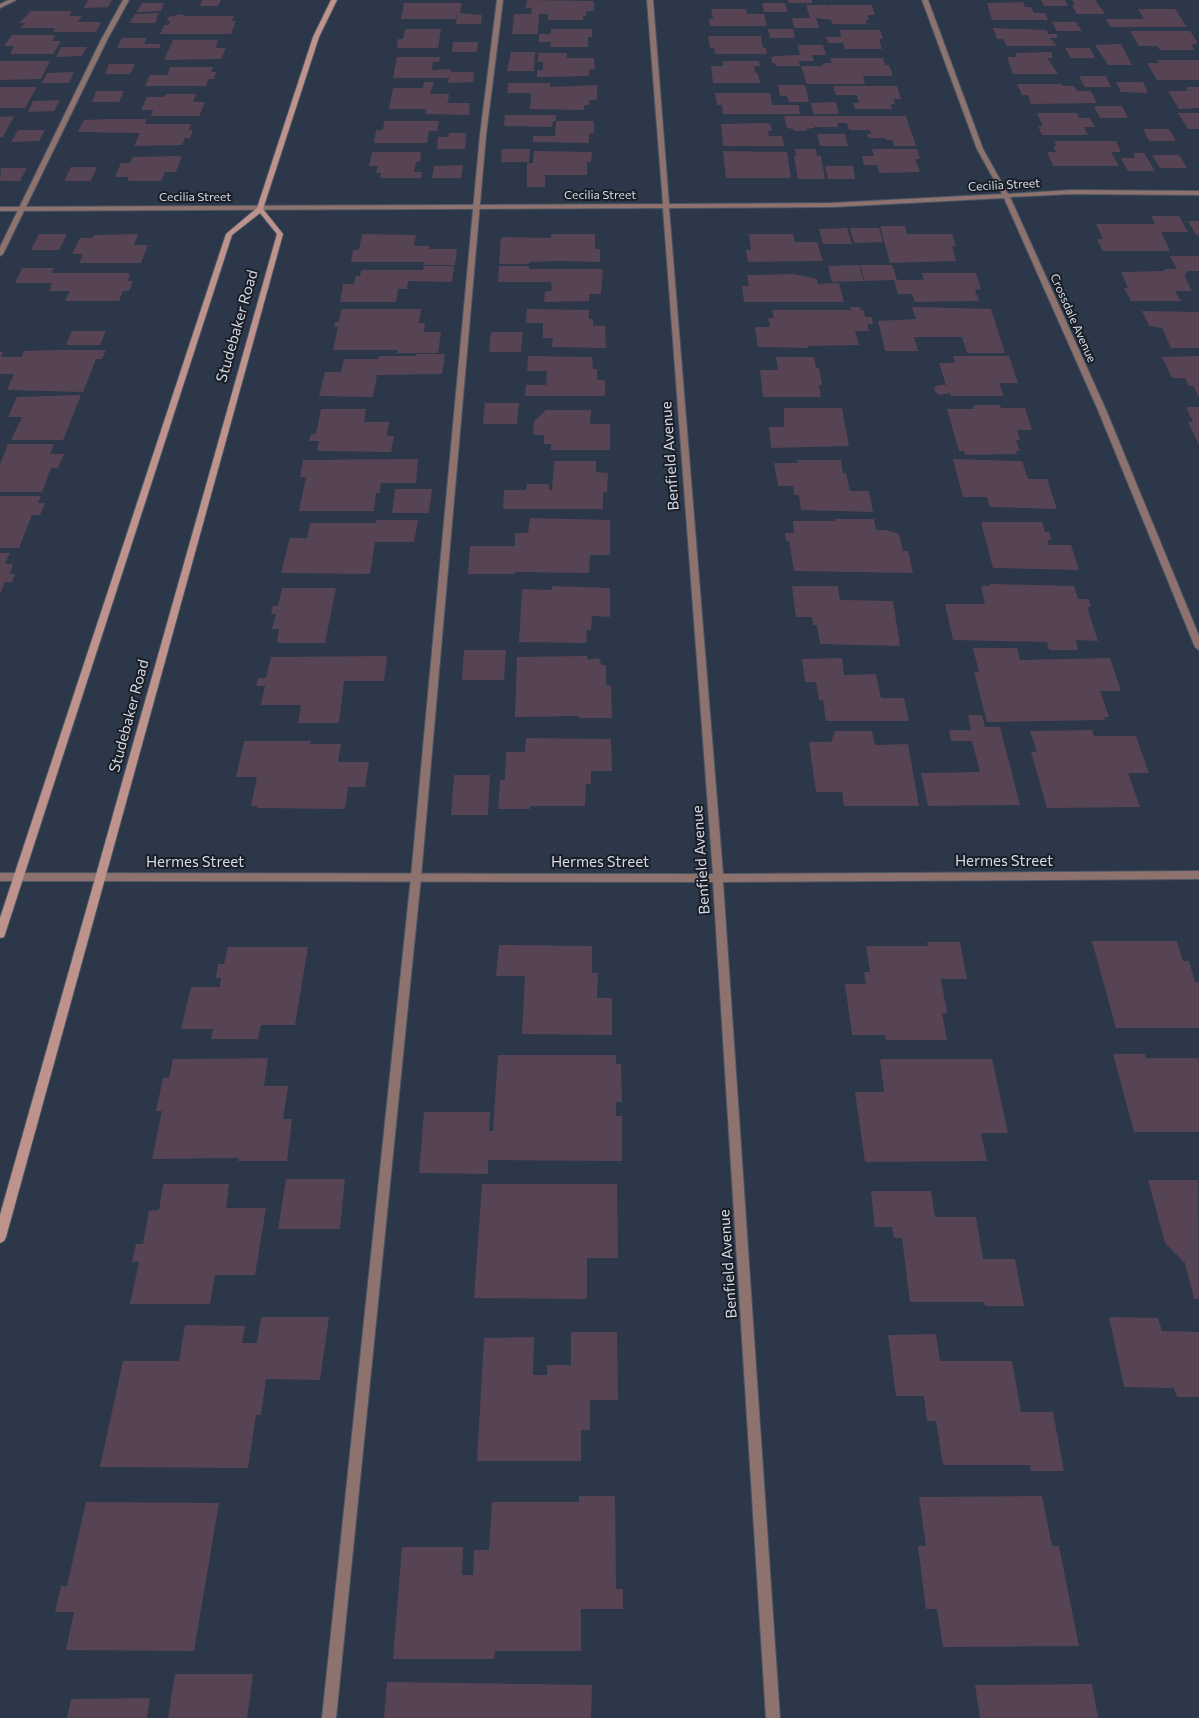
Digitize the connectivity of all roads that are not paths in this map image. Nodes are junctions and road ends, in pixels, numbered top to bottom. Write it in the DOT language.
graph roads {
  1 [pos="13,0"];
  2 [pos="126,0"];
  3 [pos="334,0"];
  4 [pos="500,0"];
  5 [pos="650,0"];
  6 [pos="924,0"];
  7 [pos="0,6"];
  8 [pos="1199,193"];
  9 [pos="1006,196"];
  10 [pos="665,206"];
  11 [pos="476,207"];
  12 [pos="0,209"];
  13 [pos="24,209"];
  14 [pos="260,209"];
  15 [pos="0,254"];
  16 [pos="1199,647"];
  17 [pos="1199,875"];
  18 [pos="0,876"];
  19 [pos="19,876"];
  20 [pos="102,876"];
  21 [pos="416,877"];
  22 [pos="718,878"];
  23 [pos="0,934"];
  24 [pos="0,1237"];
  25 [pos="328,1718"];
  26 [pos="772,1718"];
  1 -- 7 [label="street"];
  2 -- 13 [label="street"];
  3 -- 14 [label="main road"];
  4 -- 11 [label="street"];
  5 -- 10 [label="street, Benfield Avenue"];
  6 -- 9 [label="street, Crossdale Avenue"];
  8 -- 9 [label="street, Cecilia Street"];
  9 -- 10 [label="street, Cecilia Street"];
  9 -- 16 [label="street, Crossdale Avenue"];
  10 -- 11 [label="street, Cecilia Street"];
  10 -- 22 [label="street, Benfield Avenue"];
  11 -- 14 [label="street, Cecilia Street"];
  11 -- 21 [label="street"];
  12 -- 13 [label="street, Cecilia Street"];
  13 -- 14 [label="street, Cecilia Street"];
  13 -- 15 [label="street"];
  14 -- 19 [label="main road"];
  14 -- 20 [label="main road, Studebaker Road"];
  17 -- 22 [label="street, Hermes Street"];
  18 -- 19 [label="street, Hermes Street"];
  19 -- 20 [label="street, Hermes Street"];
  19 -- 23 [label="main road"];
  20 -- 21 [label="street, Hermes Street"];
  20 -- 24 [label="main road, Studebaker Road"];
  21 -- 22 [label="street, Hermes Street"];
  21 -- 25 [label="street"];
  22 -- 26 [label="street, Benfield Avenue"];
}
